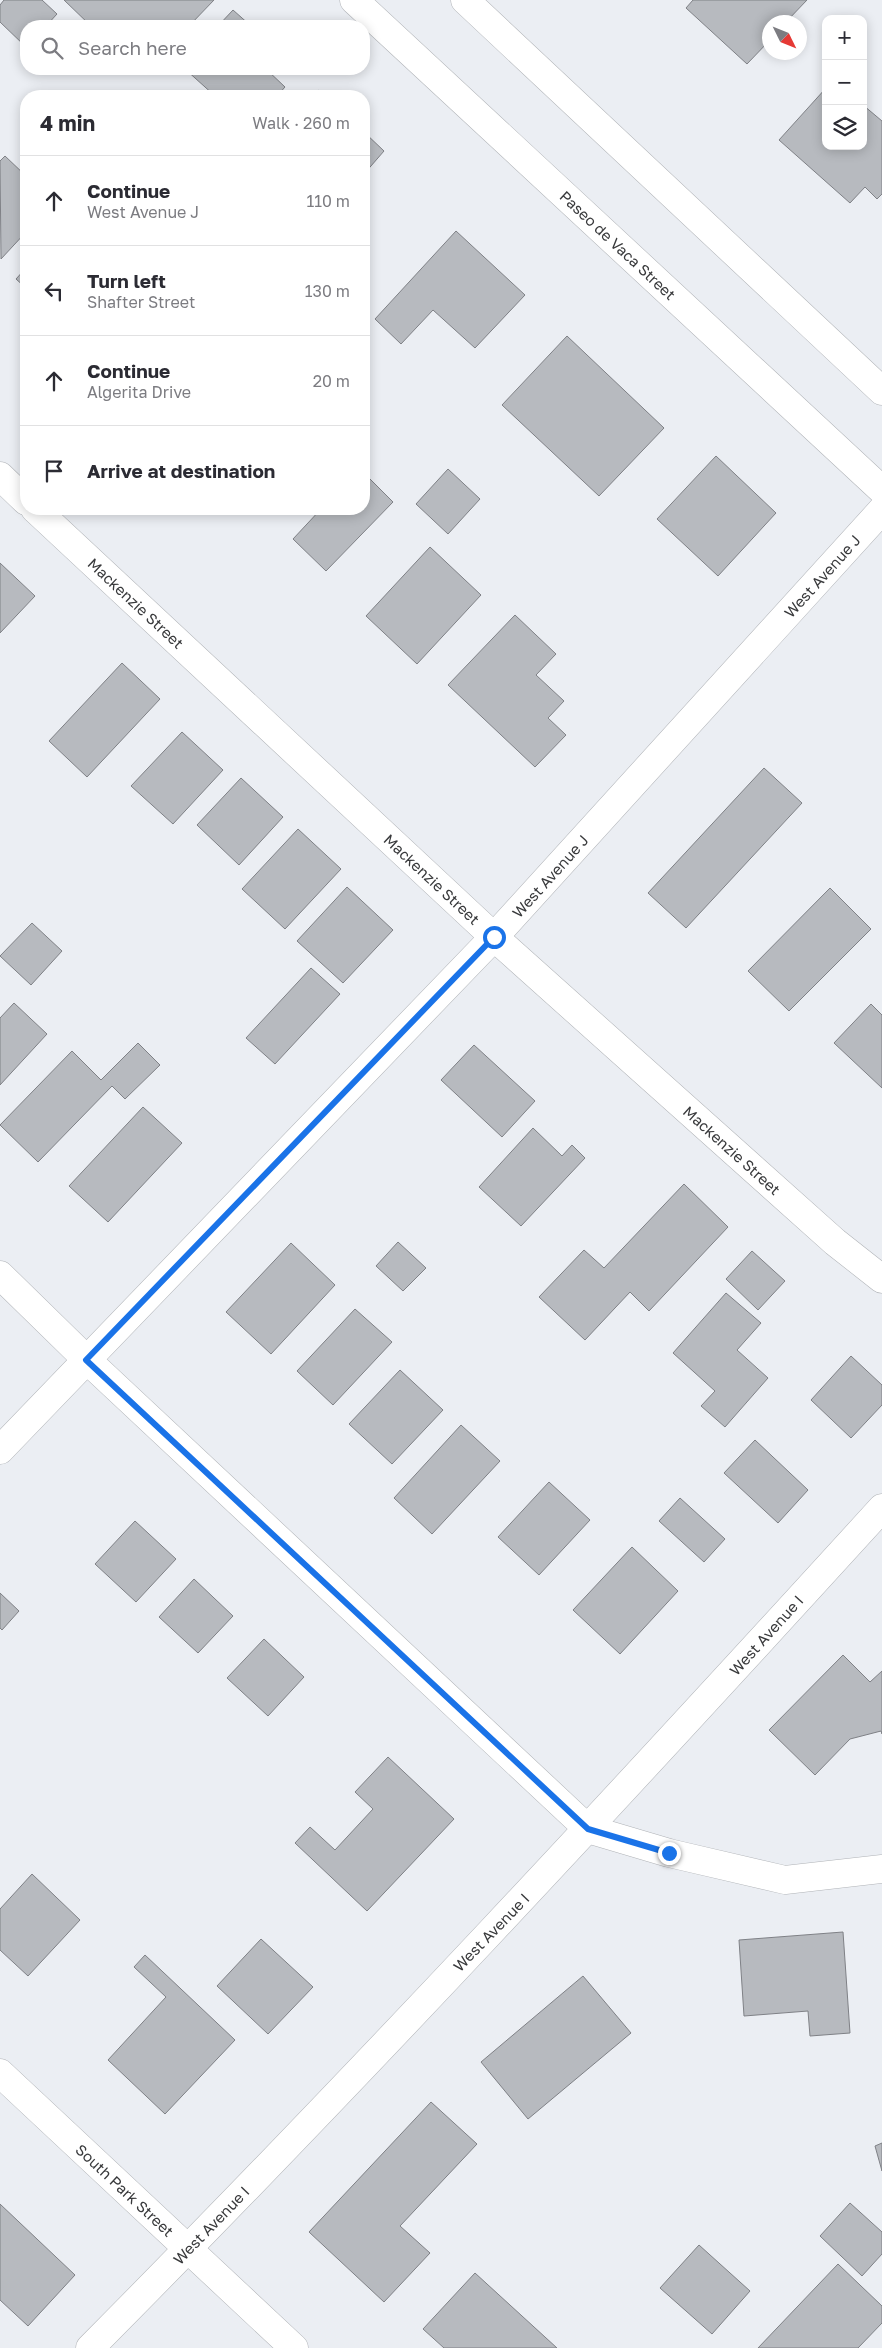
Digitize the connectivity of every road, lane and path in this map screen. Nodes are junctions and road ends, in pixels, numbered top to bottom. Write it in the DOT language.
graph roads {
  1 [pos="354,0"];
  2 [pos="465,0"];
  3 [pos="882,391"];
  4 [pos="0,476"];
  5 [pos="882,490"];
  6 [pos="20,495"];
  7 [pos="882,510"];
  8 [pos="41,515"];
  9 [pos="494,937"];
  10 [pos="0,1275"];
  11 [pos="882,1279"];
  12 [pos="86,1360"];
  13 [pos="0,1450"];
  14 [pos="882,1508"];
  15 [pos="588,1829"];
  16 [pos="882,1869"];
  17 [pos="0,2073"];
  18 [pos="188,2249"];
  19 [pos="90,2348"];
  20 [pos="294,2348"];
  1 -- 5 [label="street, Paseo de Vaca Street"];
  2 -- 3 [label="street"];
  4 -- 6 [label="street"];
  7 -- 9 [label="street, West Avenue J"];
  8 -- 9 [label="street, Mackenzie Street"];
  9 -- 11 [label="street, Mackenzie Street"];
  9 -- 12 [label="street, West Avenue J"];
  10 -- 12 [label="street"];
  12 -- 13 [label="street, West Avenue J"];
  12 -- 15 [label="street"];
  14 -- 15 [label="street, West Avenue I"];
  15 -- 16 [label="street"];
  15 -- 18 [label="street, West Avenue I"];
  17 -- 18 [label="street, South Park Street"];
  18 -- 19 [label="street, West Avenue I"];
  18 -- 20 [label="street, South Park Street"];
}
